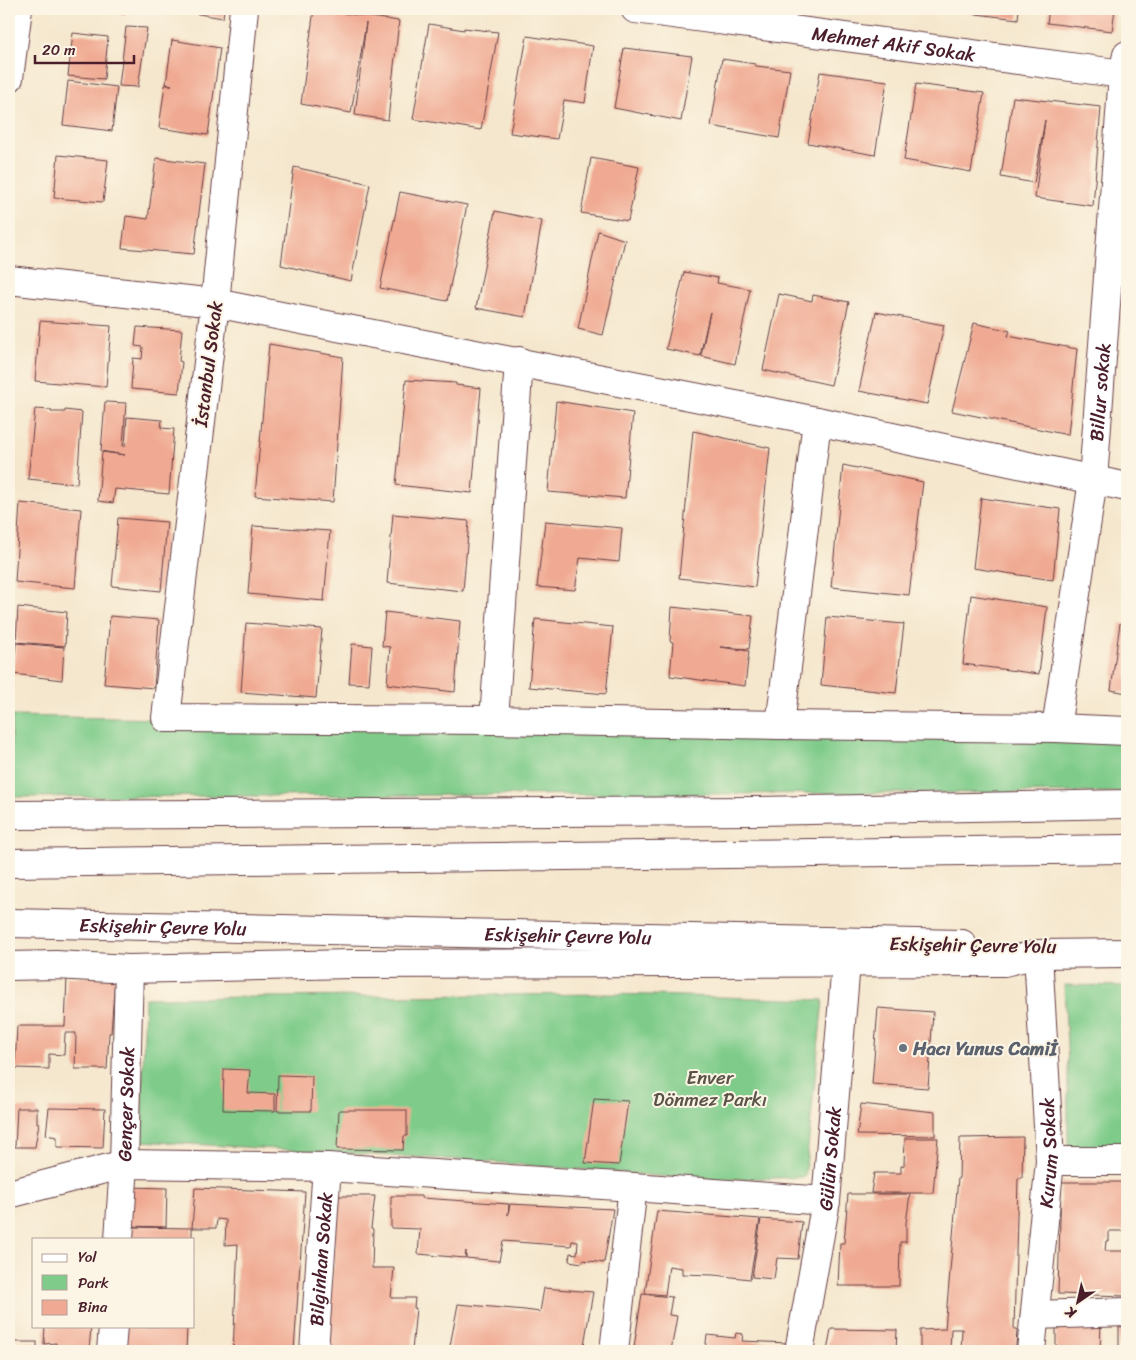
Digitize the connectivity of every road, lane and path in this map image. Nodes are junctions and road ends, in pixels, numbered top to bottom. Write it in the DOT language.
graph roads {
  1 [pos="18,9"];
  2 [pos="244,9"];
  3 [pos="635,9"];
  4 [pos="1125,64"];
  5 [pos="9,78"];
  6 [pos="9,280"];
  7 [pos="215,303"];
  8 [pos="519,361"];
  9 [pos="818,421"];
  10 [pos="1093,480"];
  11 [pos="1127,487"];
  12 [pos="494,720"];
  13 [pos="780,726"];
  14 [pos="1056,728"];
  15 [pos="1127,731"];
  16 [pos="1127,804"];
  17 [pos="9,815"];
  18 [pos="1127,849"];
  19 [pos="9,863"];
  20 [pos="9,923"];
  21 [pos="1127,948"];
  22 [pos="1127,953"];
  23 [pos="1038,954"];
  24 [pos="846,963"];
  25 [pos="9,966"];
  26 [pos="129,969"];
  27 [pos="1127,1160"];
  28 [pos="1050,1161"];
  29 [pos="124,1164"];
  30 [pos="327,1167"];
  31 [pos="633,1187"];
  32 [pos="9,1194"];
  33 [pos="826,1201"];
  34 [pos="119,1238"];
  35 [pos="1127,1312"];
  36 [pos="1035,1315"];
  37 [pos="113,1328"];
  38 [pos="111,1351"];
  39 [pos="314,1351"];
  40 [pos="614,1351"];
  41 [pos="799,1351"];
  42 [pos="1031,1351"];
  1 -- 5 [label="main road"];
  2 -- 7 [label="main road, İstanbul Sokak"];
  3 -- 4 [label="main road, Mehmet Akif Sokak"];
  4 -- 10 [label="main road, Billur sokak"];
  6 -- 7 [label="main road"];
  7 -- 8 [label="main road"];
  7 -- 12 [label="main road, İstanbul Sokak"];
  8 -- 9 [label="main road"];
  8 -- 12 [label="main road"];
  9 -- 10 [label="main road"];
  9 -- 13 [label="main road"];
  10 -- 11 [label="main road"];
  10 -- 14 [label="main road, Billur sokak"];
  12 -- 13 [label="main road"];
  13 -- 14 [label="main road"];
  14 -- 15 [label="main road"];
  16 -- 17 [label="main road"];
  18 -- 19 [label="main road"];
  20 -- 21 [label="main road, Eskişehir Çevre Yolu"];
  22 -- 23 [label="main road"];
  23 -- 24 [label="main road"];
  23 -- 28 [label="main road, Kurum Sokak"];
  24 -- 26 [label="main road"];
  24 -- 33 [label="main road, Gülün Sokak"];
  25 -- 26 [label="main road"];
  26 -- 29 [label="main road, Gençer Sokak"];
  27 -- 28 [label="main road"];
  28 -- 36 [label="main road, Kurum Sokak"];
  29 -- 30 [label="main road"];
  29 -- 32 [label="main road"];
  29 -- 34 [label="main road, Gençer Sokak"];
  30 -- 31 [label="main road"];
  30 -- 39 [label="main road, Bilginhan Sokak"];
  31 -- 33 [label="main road"];
  31 -- 40 [label="main road"];
  33 -- 41 [label="main road, Gülün Sokak"];
  35 -- 36 [label="main road"];
  36 -- 42 [label="main road, Kurum Sokak"];
  37 -- 38 [label="main road"];
}
